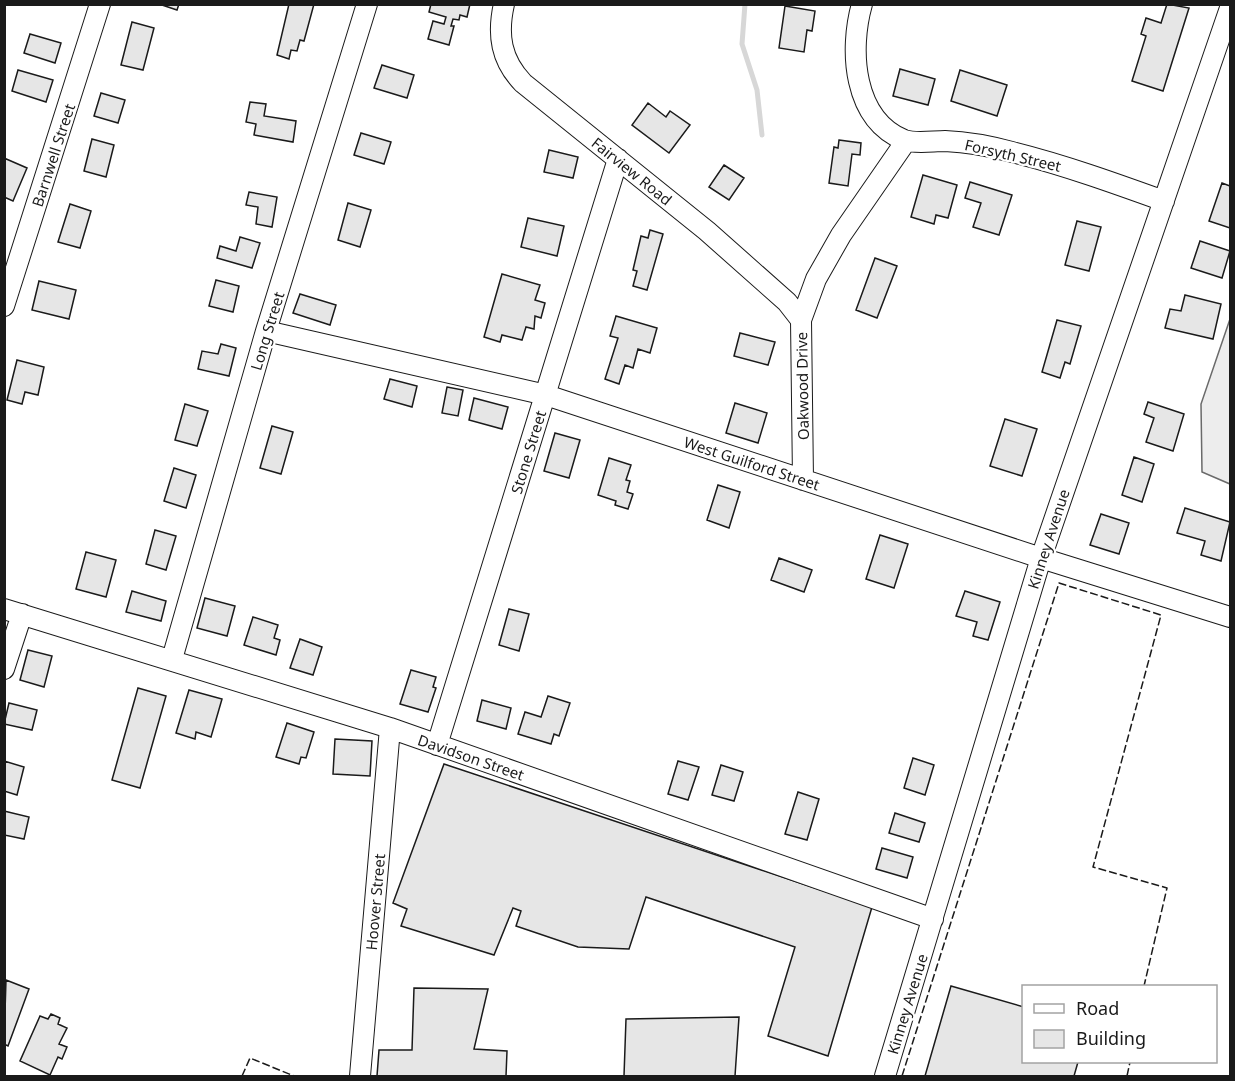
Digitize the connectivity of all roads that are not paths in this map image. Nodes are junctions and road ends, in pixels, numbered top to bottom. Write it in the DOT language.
graph roads {
  1 [pos="100,4"];
  2 [pos="367,4"];
  3 [pos="504,4"];
  4 [pos="862,4"];
  5 [pos="1230,8"];
  6 [pos="906,141"];
  7 [pos="618,159"];
  8 [pos="1164,201"];
  9 [pos="4,306"];
  10 [pos="801,320"];
  11 [pos="266,331"];
  12 [pos="546,395"];
  13 [pos="803,480"];
  14 [pos="1041,558"];
  15 [pos="13,611"];
  16 [pos="1230,617"];
  17 [pos="172,659"];
  18 [pos="4,669"];
  19 [pos="390,728"];
  20 [pos="437,745"];
  21 [pos="933,919"];
  22 [pos="360,1077"];
  23 [pos="885,1077"];
  1 -- 9 [label="street, Barnwell Street"];
  2 -- 11 [label="street, Long Street"];
  3 -- 7 [label="street, Fairview Road"];
  4 -- 6 [label="street"];
  5 -- 8 [label="street, Kinney Avenue"];
  6 -- 8 [label="street, Forsyth Street"];
  6 -- 10 [label="street, Oakwood Drive"];
  7 -- 10 [label="street, Fairview Road"];
  7 -- 12 [label="street, Stone Street"];
  8 -- 14 [label="street, Kinney Avenue"];
  10 -- 13 [label="street, Oakwood Drive"];
  11 -- 12 [label="street, West Guilford Street"];
  11 -- 17 [label="street, Long Street"];
  12 -- 13 [label="street, West Guilford Street"];
  12 -- 20 [label="street, Stone Street"];
  13 -- 14 [label="street, West Guilford Street"];
  14 -- 16 [label="street, West Guilford Street"];
  14 -- 21 [label="street, Kinney Avenue"];
  15 -- 17 [label="street, Davidson Street"];
  15 -- 18 [label="street"];
  17 -- 19 [label="street, Davidson Street"];
  19 -- 20 [label="street, Davidson Street"];
  19 -- 22 [label="street, Hoover Street"];
  20 -- 21 [label="street, Davidson Street"];
  21 -- 23 [label="street, Kinney Avenue"];
}
